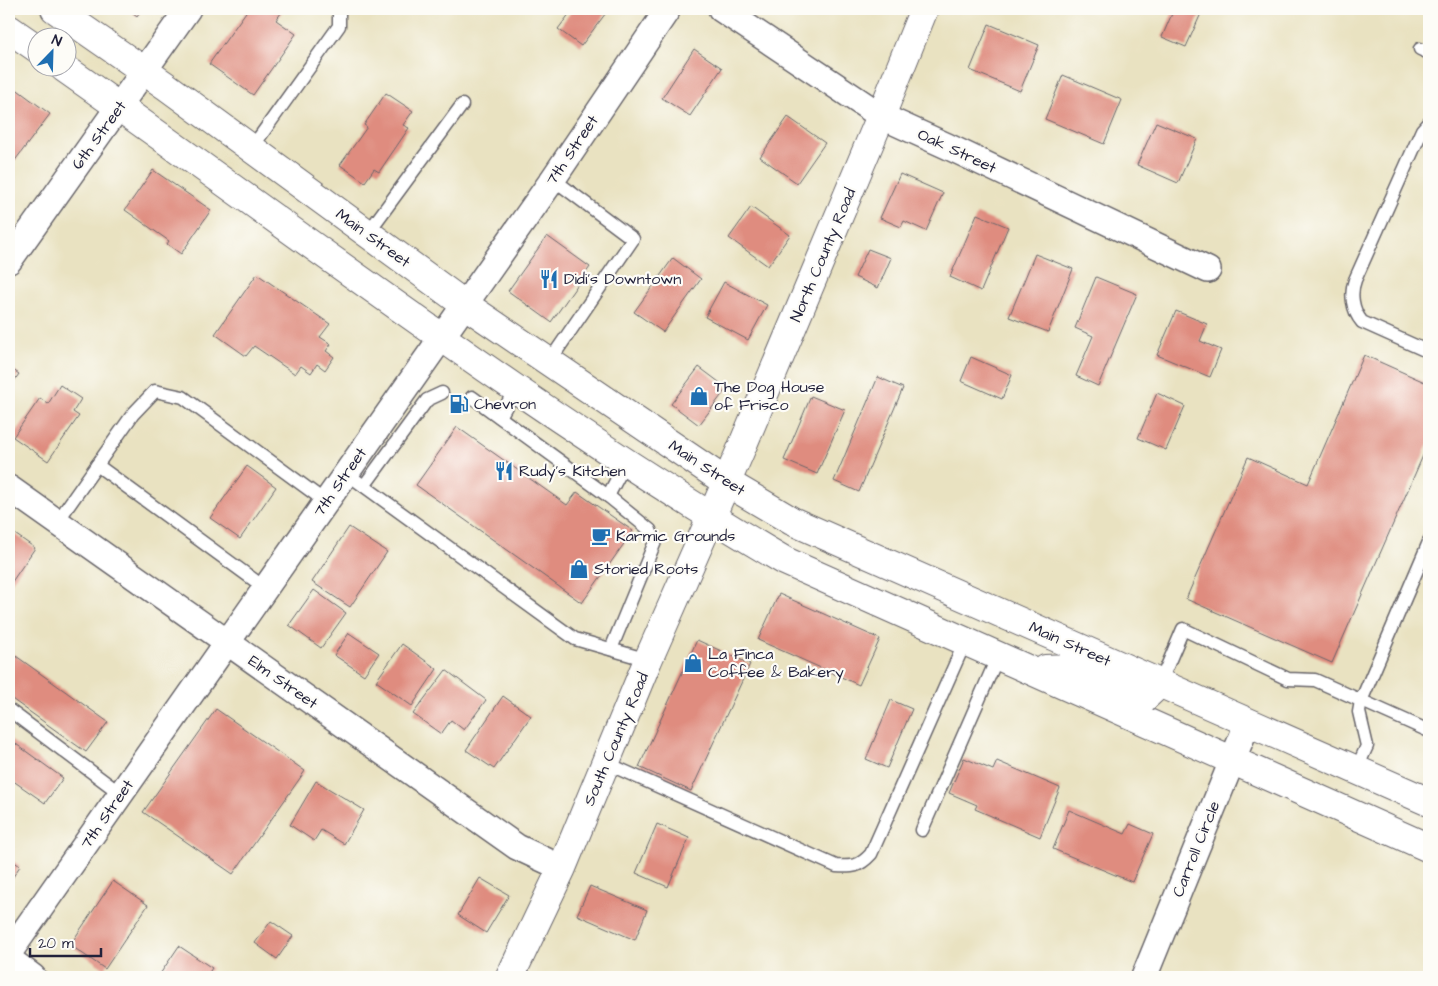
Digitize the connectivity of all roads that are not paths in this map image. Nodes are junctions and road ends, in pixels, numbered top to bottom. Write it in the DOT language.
graph roads {
  1 [pos="55,9"];
  2 [pos="188,9"];
  3 [pos="336,9"];
  4 [pos="668,9"];
  5 [pos="720,9"];
  6 [pos="924,9"];
  7 [pos="9,29"];
  8 [pos="28,42"];
  9 [pos="144,71"];
  10 [pos="78,78"];
  11 [pos="462,105"];
  12 [pos="119,106"];
  13 [pos="881,116"];
  14 [pos="1429,122"];
  15 [pos="251,149"];
  16 [pos="553,179"];
  17 [pos="367,234"];
  18 [pos="10,256"];
  19 [pos="1208,270"];
  20 [pos="464,304"];
  21 [pos="441,338"];
  22 [pos="1429,352"];
  23 [pos="549,362"];
  24 [pos="516,388"];
  25 [pos="442,393"];
  26 [pos="472,397"];
  27 [pos="500,417"];
  28 [pos="626,462"];
  29 [pos="97,465"];
  30 [pos="355,480"];
  31 [pos="10,493"];
  32 [pos="608,496"];
  33 [pos="718,500"];
  34 [pos="326,502"];
  35 [pos="57,522"];
  36 [pos="1429,542"];
  37 [pos="265,588"];
  38 [pos="966,598"];
  39 [pos="957,638"];
  40 [pos="227,642"];
  41 [pos="610,649"];
  42 [pos="998,656"];
  43 [pos="648,660"];
  44 [pos="1029,670"];
  45 [pos="1160,684"];
  46 [pos="1362,701"];
  47 [pos="9,710"];
  48 [pos="1248,722"];
  49 [pos="1429,731"];
  50 [pos="1232,760"];
  51 [pos="606,763"];
  52 [pos="1356,770"];
  53 [pos="121,794"];
  54 [pos="1429,802"];
  55 [pos="922,830"];
  56 [pos="1429,848"];
  57 [pos="562,868"];
  58 [pos="9,953"];
  59 [pos="9,959"];
  60 [pos="33,977"];
  61 [pos="510,977"];
  62 [pos="1144,977"];
  1 -- 9 [label="main road, Main Street"];
  2 -- 9 [label="street, 6th Street"];
  3 -- 15 [label="lane"];
  4 -- 16 [label="street, 7th Street"];
  5 -- 13 [label="street, Oak Street"];
  6 -- 13 [label="main road, North County Road"];
  7 -- 8 [label="main road"];
  9 -- 12 [label="street, 6th Street"];
  9 -- 15 [label="main road, Main Street"];
  10 -- 12 [label="main road, Main Street"];
  11 -- 17 [label="lane"];
  12 -- 18 [label="street, 6th Street"];
  12 -- 21 [label="main road, Main Street"];
  13 -- 19 [label="street, Oak Street"];
  13 -- 33 [label="main road, North County Road"];
  14 -- 22 [label="lane"];
  15 -- 17 [label="main road, Main Street"];
  16 -- 20 [label="street, 7th Street"];
  16 -- 23 [label="lane"];
  17 -- 20 [label="main road, Main Street"];
  20 -- 21 [label="street, 7th Street"];
  20 -- 23 [label="main road, Main Street"];
  21 -- 24 [label="main road, Main Street"];
  21 -- 30 [label="street, 7th Street"];
  23 -- 33 [label="main road, Main Street"];
  24 -- 27 [label="lane"];
  24 -- 28 [label="main road, Main Street"];
  25 -- 30 [label="lane"];
  26 -- 27 [label="lane"];
  27 -- 32 [label="lane"];
  28 -- 32 [label="lane"];
  28 -- 33 [label="main road, Main Street"];
  29 -- 34 [label="lane"];
  29 -- 35 [label="lane"];
  29 -- 37 [label="lane"];
  30 -- 34 [label="street, 7th Street"];
  30 -- 41 [label="lane"];
  31 -- 35 [label="street, Elm Street"];
  32 -- 41 [label="lane"];
  33 -- 38 [label="main road, Main Street"];
  33 -- 39 [label="main road, Main Street"];
  33 -- 43 [label="main road, South County Road"];
  34 -- 37 [label="street, 7th Street"];
  35 -- 40 [label="street, Elm Street"];
  36 -- 46 [label="lane"];
  37 -- 40 [label="street, 7th Street"];
  38 -- 39 [label="main road"];
  38 -- 45 [label="main road, Main Street"];
  39 -- 42 [label="main road, Main Street"];
  39 -- 51 [label="lane"];
  40 -- 53 [label="street, 7th Street"];
  40 -- 57 [label="street, Elm Street"];
  41 -- 43 [label="lane"];
  42 -- 44 [label="main road, Main Street"];
  42 -- 55 [label="lane"];
  43 -- 51 [label="main road, South County Road"];
  44 -- 45 [label="main road"];
  44 -- 50 [label="main road, Main Street"];
  45 -- 46 [label="lane"];
  45 -- 48 [label="main road, Main Street"];
  46 -- 49 [label="lane"];
  46 -- 52 [label="lane"];
  47 -- 53 [label="lane"];
  48 -- 50 [label="street, Carroll Circle"];
  48 -- 52 [label="main road, Main Street"];
  50 -- 56 [label="main road, Main Street"];
  50 -- 62 [label="street, Carroll Circle"];
  51 -- 57 [label="main road, South County Road"];
  52 -- 54 [label="main road, Main Street"];
  53 -- 58 [label="street, 7th Street"];
  57 -- 61 [label="main road, South County Road"];
  59 -- 60 [label="street"];
}
